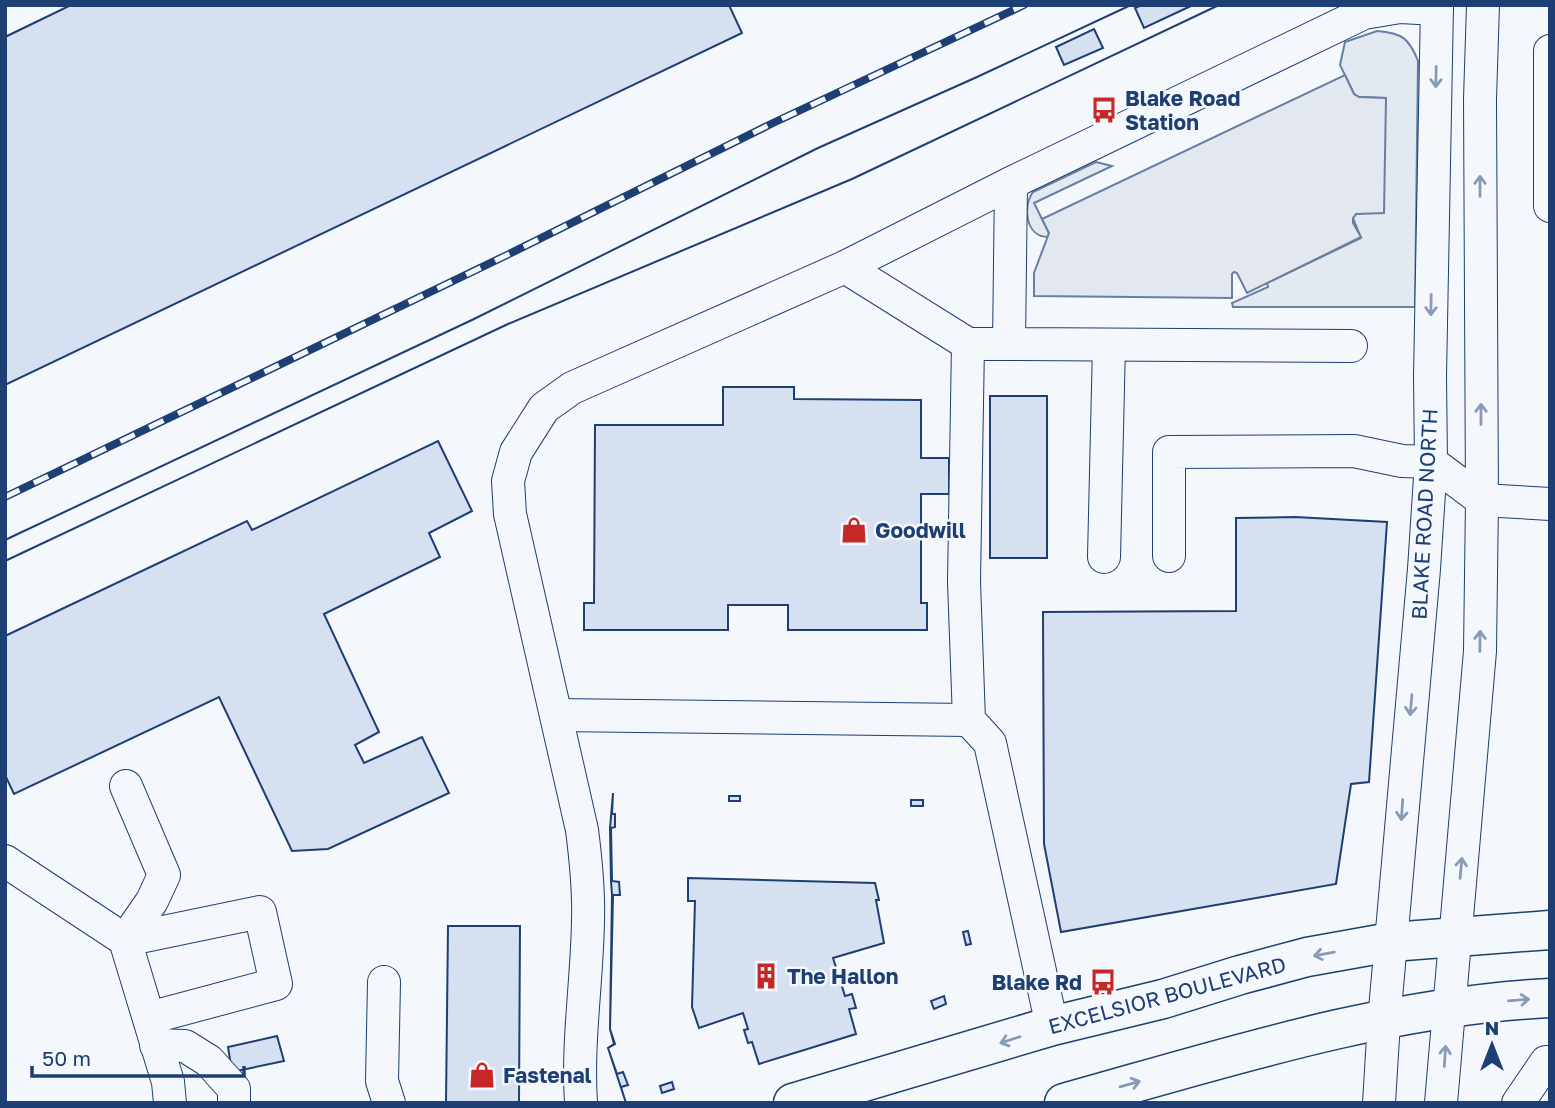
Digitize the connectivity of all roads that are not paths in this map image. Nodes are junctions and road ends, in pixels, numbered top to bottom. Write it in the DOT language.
graph roads {
  1 [pos="1483,5"];
  2 [pos="1437,7"];
  3 [pos="1550,51"];
  4 [pos="1549,84"];
  5 [pos="1011,183"];
  6 [pos="1550,203"];
  7 [pos="845,267"];
  8 [pos="968,344"];
  9 [pos="1009,344"];
  10 [pos="1110,345"];
  11 [pos="1351,346"];
  12 [pos="1430,462"];
  13 [pos="1482,500"];
  14 [pos="1550,503"];
  15 [pos="1169,556"];
  16 [pos="1104,557"];
  17 [pos="556,715"];
  18 [pos="969,720"];
  19 [pos="126,786"];
  20 [pos="5,861"];
  21 [pos="1550,930"];
  22 [pos="1455,936"];
  23 [pos="125,940"];
  24 [pos="1391,942"];
  25 [pos="384,982"];
  26 [pos="1550,999"];
  27 [pos="1449,1009"];
  28 [pos="1384,1021"];
  29 [pos="1052,1026"];
  30 [pos="153,1032"];
  31 [pos="1550,1062"];
  32 [pos="170,1103"];
  33 [pos="234,1103"];
  34 [pos="389,1103"];
  35 [pos="581,1103"];
  36 [pos="793,1103"];
  37 [pos="1064,1103"];
  38 [pos="1379,1103"];
  39 [pos="1441,1103"];
  40 [pos="1518,1103"];
  13 -- 1 [label="street, one-way"];
  2 -- 5 [label="street"];
  2 -- 12 [label="street, BLAKE ROAD NORTH, one-way"];
  3 -- 4 [label="street"];
  4 -- 6 [label="street"];
  5 -- 7 [label="street"];
  5 -- 9 [label="street"];
  7 -- 8 [label="street"];
  7 -- 17 [label="street"];
  8 -- 9 [label="street"];
  8 -- 18 [label="street"];
  9 -- 10 [label="street"];
  10 -- 11 [label="street"];
  10 -- 16 [label="street"];
  12 -- 13 [label="street"];
  12 -- 15 [label="street"];
  12 -- 24 [label="street, BLAKE ROAD NORTH, one-way"];
  13 -- 14 [label="street"];
  22 -- 13 [label="street, one-way"];
  17 -- 18 [label="street"];
  17 -- 35 [label="street"];
  18 -- 29 [label="street"];
  19 -- 23 [label="street"];
  20 -- 23 [label="street"];
  21 -- 22 [label="main road, EXCELSIOR BOULEVARD"];
  22 -- 24 [label="main road, EXCELSIOR BOULEVARD"];
  22 -- 27 [label="street"];
  23 -- 30 [label="street"];
  23 -- 30 [label="street"];
  24 -- 28 [label="street, BLAKE ROAD NORTH"];
  24 -- 29 [label="main road, EXCELSIOR BOULEVARD, one-way"];
  25 -- 34 [label="street"];
  27 -- 26 [label="main road, one-way"];
  27 -- 28 [label="main road"];
  39 -- 27 [label="street, one-way"];
  37 -- 28 [label="main road, one-way"];
  28 -- 38 [label="street, BLAKE ROAD NORTH"];
  29 -- 36 [label="main road, EXCELSIOR BOULEVARD, one-way"];
  30 -- 32 [label="street"];
  30 -- 33 [label="street"];
  31 -- 40 [label="street"];
}
